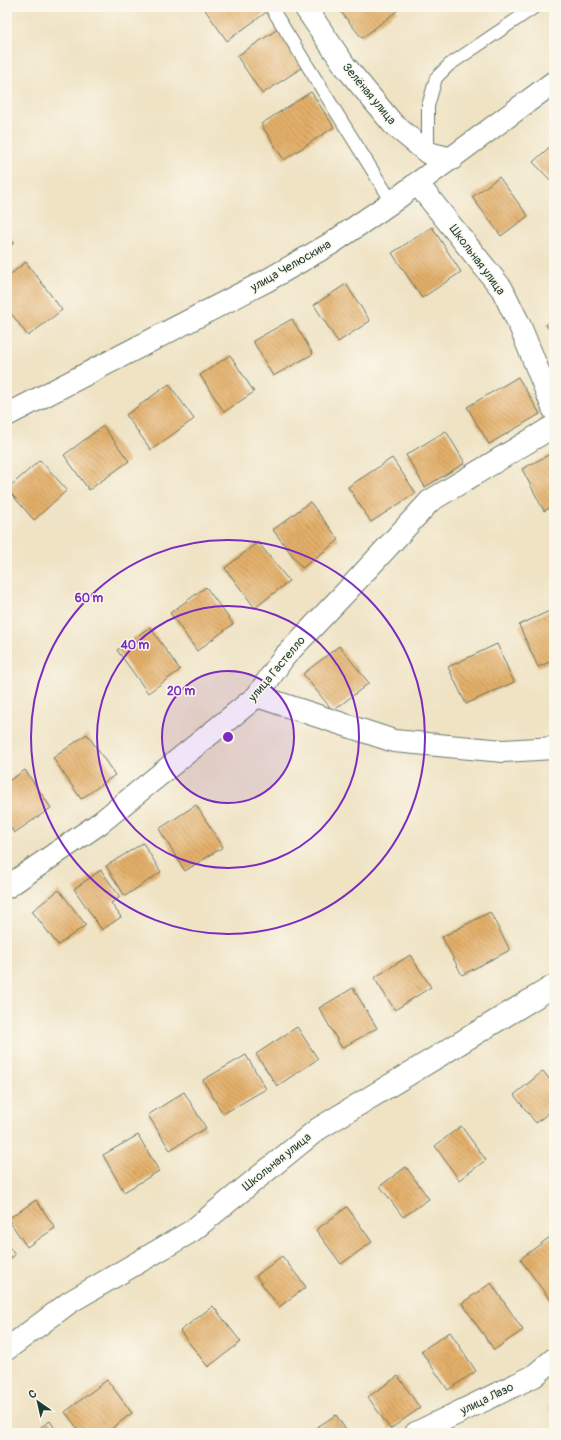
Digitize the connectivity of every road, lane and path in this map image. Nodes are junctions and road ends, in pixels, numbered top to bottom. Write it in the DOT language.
graph roads {
  1 [pos="271,7"];
  2 [pos="305,7"];
  3 [pos="535,7"];
  4 [pos="554,82"];
  5 [pos="428,153"];
  6 [pos="452,159"];
  7 [pos="417,183"];
  8 [pos="392,202"];
  9 [pos="554,410"];
  10 [pos="7,415"];
  11 [pos="554,426"];
  12 [pos="257,696"];
  13 [pos="554,748"];
  14 [pos="7,887"];
  15 [pos="554,986"];
  16 [pos="7,1349"];
  17 [pos="554,1359"];
  18 [pos="416,1433"];
  1 -- 8 [label="lane"];
  2 -- 5 [label="street, Зелёная улица"];
  3 -- 5 [label="lane"];
  4 -- 6 [label="street, улица Челюскина"];
  5 -- 6 [label="street, Зелёная улица"];
  6 -- 7 [label="street, улица Челюскина"];
  7 -- 8 [label="street, улица Челюскина"];
  7 -- 9 [label="street, Школьная улица"];
  8 -- 10 [label="street, улица Челюскина"];
  11 -- 12 [label="street, улица Гастелло"];
  12 -- 13 [label="street"];
  12 -- 14 [label="street, улица Гастелло"];
  15 -- 16 [label="street, Школьная улица"];
  17 -- 18 [label="street, улица Лазо"];
}
